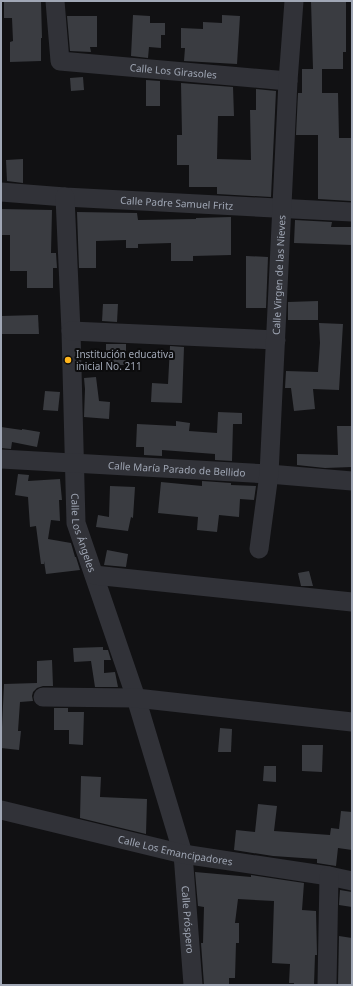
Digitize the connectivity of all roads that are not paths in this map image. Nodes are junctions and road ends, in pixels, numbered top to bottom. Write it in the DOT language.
graph roads {
  1 [pos="55,1"];
  2 [pos="294,1"];
  3 [pos="288,81"];
  4 [pos="1,192"];
  5 [pos="64,197"];
  6 [pos="282,208"];
  7 [pos="352,212"];
  8 [pos="71,331"];
  9 [pos="276,340"];
  10 [pos="1,459"];
  11 [pos="75,462"];
  12 [pos="269,474"];
  13 [pos="352,481"];
  14 [pos="259,549"];
  15 [pos="94,575"];
  16 [pos="352,602"];
  17 [pos="43,697"];
  18 [pos="136,698"];
  19 [pos="352,722"];
  20 [pos="1,810"];
  21 [pos="183,854"];
  22 [pos="328,876"];
  23 [pos="352,881"];
  24 [pos="193,985"];
  25 [pos="326,985"];
  1 -- 3 [label="street, Calle Los Girasoles"];
  2 -- 3 [label="street, Calle Virgen de las Nieves"];
  3 -- 6 [label="street, Calle Virgen de las Nieves"];
  4 -- 5 [label="street, Calle Padre Samuel Fritz"];
  5 -- 6 [label="street, Calle Padre Samuel Fritz"];
  5 -- 8 [label="street, Calle Los Ángeles"];
  6 -- 7 [label="street, Calle Padre Samuel Fritz"];
  6 -- 9 [label="street, Calle Virgen de las Nieves"];
  8 -- 9 [label="street"];
  8 -- 11 [label="street, Calle Los Ángeles"];
  9 -- 12 [label="street, Calle Virgen de las Nieves"];
  10 -- 11 [label="street, Calle María Parado de Bellido"];
  11 -- 12 [label="street, Calle María Parado de Bellido"];
  11 -- 15 [label="street, Calle Los Ángeles"];
  12 -- 13 [label="street, Calle María Parado de Bellido"];
  12 -- 14 [label="street, Calle Virgen de las Nieves"];
  15 -- 16 [label="street"];
  15 -- 18 [label="street, Calle Los Ángeles"];
  17 -- 18 [label="street"];
  18 -- 19 [label="street"];
  18 -- 21 [label="street, Calle Los Ángeles"];
  20 -- 21 [label="street, Calle Los Emancipadores"];
  21 -- 22 [label="street, Calle Los Emancipadores"];
  21 -- 24 [label="street, Calle Próspero"];
  22 -- 23 [label="street, Calle Los Emancipadores"];
  22 -- 25 [label="street"];
}
